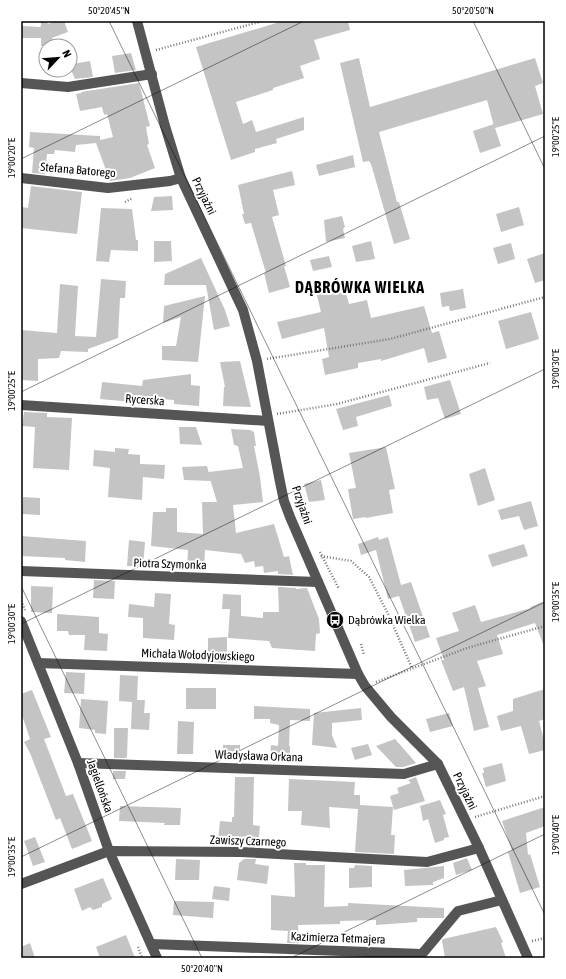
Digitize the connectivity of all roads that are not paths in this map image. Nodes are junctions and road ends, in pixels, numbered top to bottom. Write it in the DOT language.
graph roads {
  1 [pos="137,21"];
  2 [pos="152,74"];
  3 [pos="21,83"];
  4 [pos="21,178"];
  5 [pos="181,178"];
  6 [pos="21,405"];
  7 [pos="267,418"];
  8 [pos="21,571"];
  9 [pos="318,582"];
  10 [pos="21,621"];
  11 [pos="38,663"];
  12 [pos="358,674"];
  13 [pos="78,763"];
  14 [pos="438,764"];
  15 [pos="479,848"];
  16 [pos="109,851"];
  17 [pos="21,884"];
  18 [pos="502,900"];
  19 [pos="151,944"];
  20 [pos="157,958"];
  21 [pos="528,958"];
  1 -- 2 [label="street, Przyjaźni"];
  2 -- 3 [label="street"];
  2 -- 5 [label="street, Przyjaźni"];
  4 -- 5 [label="street, Stefana Batorego"];
  5 -- 7 [label="street, Przyjaźni"];
  6 -- 7 [label="street, Rycerska"];
  7 -- 9 [label="street, Przyjaźni"];
  8 -- 9 [label="street, Piotra Szymonka"];
  9 -- 12 [label="street, Przyjaźni"];
  10 -- 11 [label="street, Jagiellońska"];
  11 -- 12 [label="street, Michała Wołodyjowskiego"];
  11 -- 13 [label="street, Jagiellońska"];
  12 -- 14 [label="street, Przyjaźni"];
  13 -- 14 [label="street, Władysława Orkana"];
  13 -- 16 [label="street, Jagiellońska"];
  14 -- 15 [label="street, Przyjaźni"];
  15 -- 16 [label="street, Zawiszy Czarnego"];
  15 -- 18 [label="street, Przyjaźni"];
  16 -- 17 [label="street, Zawiszy Czarnego"];
  16 -- 19 [label="street, Jagiellońska"];
  18 -- 19 [label="street, Kazimierza Tetmajera"];
  18 -- 21 [label="street, Przyjaźni"];
  19 -- 20 [label="street, Jagiellońska"];
}
